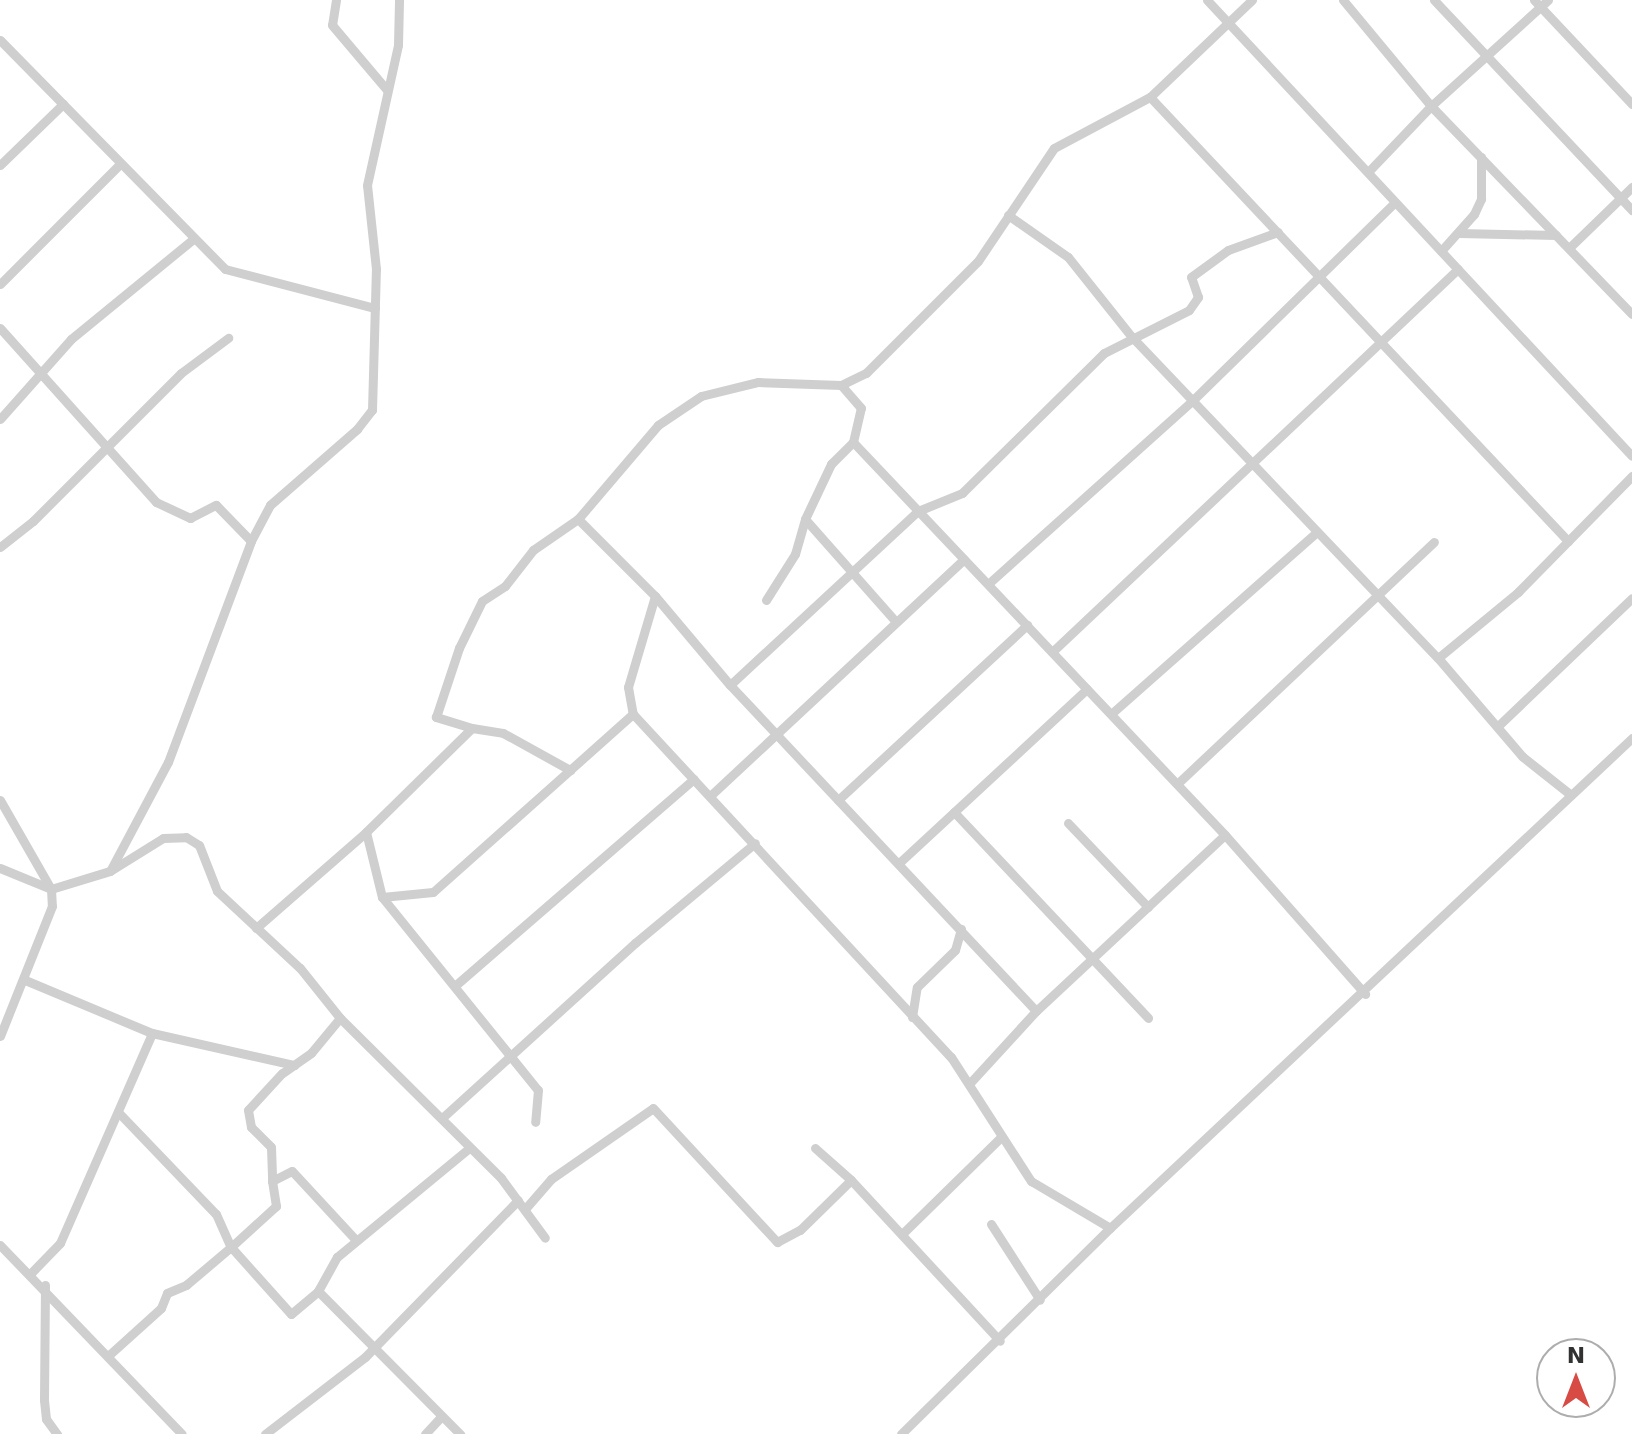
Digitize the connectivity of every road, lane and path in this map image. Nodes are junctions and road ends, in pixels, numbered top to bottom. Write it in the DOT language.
graph roads {
  1 [pos="336,0"];
  2 [pos="399,0"];
  3 [pos="1207,0"];
  4 [pos="1252,0"];
  5 [pos="1343,0"];
  6 [pos="1434,0"];
  7 [pos="1541,2"];
  8 [pos="1228,22"];
  9 [pos="0,40"];
  10 [pos="1489,56"];
  11 [pos="387,90"];
  12 [pos="1150,97"];
  13 [pos="63,104"];
  14 [pos="1632,104"];
  15 [pos="1431,106"];
  16 [pos="1481,157"];
  17 [pos="120,164"];
  18 [pos="0,165"];
  19 [pos="1368,172"];
  20 [pos="1632,187"];
  21 [pos="1620,198"];
  22 [pos="1395,202"];
  23 [pos="1632,210"];
  24 [pos="1008,215"];
  25 [pos="1278,232"];
  26 [pos="1459,233"];
  27 [pos="1556,235"];
  28 [pos="193,239"];
  29 [pos="1569,248"];
  30 [pos="1441,251"];
  31 [pos="1458,269"];
  32 [pos="1318,276"];
  33 [pos="0,284"];
  34 [pos="375,308"];
  35 [pos="1632,314"];
  36 [pos="0,328"];
  37 [pos="1131,336"];
  38 [pos="228,338"];
  39 [pos="1380,340"];
  40 [pos="42,371"];
  41 [pos="841,385"];
  42 [pos="1194,399"];
  43 [pos="0,419"];
  44 [pos="853,442"];
  45 [pos="105,444"];
  46 [pos="1631,453"];
  47 [pos="1254,464"];
  48 [pos="1632,476"];
  49 [pos="918,511"];
  50 [pos="578,519"];
  51 [pos="805,519"];
  52 [pos="1317,532"];
  53 [pos="251,541"];
  54 [pos="1568,541"];
  55 [pos="1434,542"];
  56 [pos="0,547"];
  57 [pos="964,559"];
  58 [pos="852,572"];
  59 [pos="988,584"];
  60 [pos="1375,594"];
  61 [pos="655,596"];
  62 [pos="1632,598"];
  63 [pos="766,600"];
  64 [pos="896,622"];
  65 [pos="1027,625"];
  66 [pos="1052,652"];
  67 [pos="1438,658"];
  68 [pos="730,685"];
  69 [pos="1087,689"];
  70 [pos="633,714"];
  71 [pos="1111,714"];
  72 [pos="1498,726"];
  73 [pos="472,728"];
  74 [pos="776,734"];
  75 [pos="1632,738"];
  76 [pos="570,770"];
  77 [pos="694,779"];
  78 [pos="1177,784"];
  79 [pos="1571,795"];
  80 [pos="710,796"];
  81 [pos="0,800"];
  82 [pos="838,800"];
  83 [pos="954,812"];
  84 [pos="1068,823"];
  85 [pos="366,832"];
  86 [pos="1225,835"];
  87 [pos="755,843"];
  88 [pos="899,863"];
  89 [pos="0,868"];
  90 [pos="110,871"];
  91 [pos="51,889"];
  92 [pos="382,897"];
  93 [pos="1148,907"];
  94 [pos="256,928"];
  95 [pos="961,929"];
  96 [pos="1092,959"];
  97 [pos="25,980"];
  98 [pos="457,984"];
  99 [pos="1365,994"];
  100 [pos="1036,1011"];
  101 [pos="912,1017"];
  102 [pos="340,1018"];
  103 [pos="1148,1018"];
  104 [pos="152,1033"];
  105 [pos="0,1036"];
  106 [pos="507,1056"];
  107 [pos="294,1065"];
  108 [pos="969,1084"];
  109 [pos="119,1113"];
  110 [pos="442,1118"];
  111 [pos="535,1122"];
  112 [pos="1001,1137"];
  113 [pos="815,1148"];
  114 [pos="468,1149"];
  115 [pos="851,1180"];
  116 [pos="272,1181"];
  117 [pos="518,1200"];
  118 [pos="525,1209"];
  119 [pos="991,1224"];
  120 [pos="1110,1228"];
  121 [pos="902,1234"];
  122 [pos="545,1238"];
  123 [pos="356,1240"];
  124 [pos="0,1245"];
  125 [pos="231,1247"];
  126 [pos="31,1273"];
  127 [pos="45,1285"];
  128 [pos="318,1291"];
  129 [pos="1040,1300"];
  130 [pos="1000,1341"];
  131 [pos="374,1346"];
  132 [pos="109,1355"];
  133 [pos="440,1418"];
  134 [pos="57,1434"];
  135 [pos="182,1434"];
  136 [pos="265,1434"];
  137 [pos="425,1434"];
  138 [pos="460,1434"];
  139 [pos="901,1434"];
  1 -- 11 [label="street"];
  2 -- 11 [label="street"];
  3 -- 8 [label="street"];
  4 -- 8 [label="street"];
  5 -- 15 [label="street"];
  6 -- 10 [label="street"];
  7 -- 10 [label="street"];
  7 -- 14 [label="street"];
  8 -- 12 [label="street"];
  8 -- 19 [label="street"];
  9 -- 13 [label="street"];
  10 -- 15 [label="street"];
  10 -- 21 [label="street"];
  11 -- 34 [label="street"];
  12 -- 24 [label="street"];
  12 -- 25 [label="street"];
  13 -- 17 [label="street"];
  13 -- 18 [label="street"];
  15 -- 16 [label="street"];
  15 -- 19 [label="street"];
  16 -- 26 [label="street"];
  16 -- 27 [label="street"];
  17 -- 28 [label="street"];
  17 -- 33 [label="street"];
  19 -- 22 [label="street"];
  20 -- 21 [label="street"];
  21 -- 23 [label="street"];
  21 -- 29 [label="street"];
  22 -- 30 [label="street"];
  22 -- 32 [label="street"];
  24 -- 37 [label="street"];
  24 -- 41 [label="street"];
  25 -- 32 [label="street"];
  25 -- 37 [label="street"];
  26 -- 27 [label="street"];
  26 -- 30 [label="street"];
  27 -- 29 [label="street"];
  28 -- 34 [label="street"];
  28 -- 40 [label="street"];
  29 -- 35 [label="street"];
  30 -- 31 [label="street"];
  31 -- 39 [label="street"];
  31 -- 46 [label="street"];
  32 -- 39 [label="street"];
  32 -- 42 [label="street"];
  34 -- 53 [label="street"];
  36 -- 40 [label="street"];
  37 -- 42 [label="street"];
  37 -- 49 [label="street"];
  38 -- 45 [label="street"];
  39 -- 47 [label="street"];
  39 -- 54 [label="street"];
  40 -- 43 [label="street"];
  40 -- 45 [label="street"];
  41 -- 44 [label="street"];
  41 -- 50 [label="street"];
  42 -- 47 [label="street"];
  42 -- 59 [label="street"];
  44 -- 49 [label="street"];
  44 -- 51 [label="street"];
  45 -- 53 [label="street"];
  45 -- 56 [label="street"];
  47 -- 52 [label="street"];
  47 -- 66 [label="street"];
  48 -- 54 [label="street"];
  49 -- 57 [label="street"];
  49 -- 58 [label="street"];
  50 -- 61 [label="street"];
  50 -- 73 [label="street"];
  51 -- 58 [label="street"];
  51 -- 63 [label="street"];
  52 -- 60 [label="street"];
  52 -- 71 [label="street"];
  53 -- 90 [label="street"];
  54 -- 67 [label="street"];
  55 -- 60 [label="street"];
  57 -- 59 [label="street"];
  57 -- 64 [label="street"];
  58 -- 64 [label="street"];
  58 -- 68 [label="street"];
  59 -- 65 [label="street"];
  60 -- 67 [label="street"];
  60 -- 78 [label="street"];
  61 -- 68 [label="street"];
  61 -- 70 [label="street"];
  62 -- 72 [label="street"];
  64 -- 74 [label="street"];
  65 -- 66 [label="street"];
  65 -- 82 [label="street"];
  66 -- 69 [label="street"];
  67 -- 72 [label="street"];
  68 -- 74 [label="street"];
  69 -- 71 [label="street"];
  69 -- 83 [label="street"];
  70 -- 76 [label="street"];
  70 -- 77 [label="street"];
  71 -- 78 [label="street"];
  72 -- 79 [label="street"];
  73 -- 76 [label="street"];
  73 -- 85 [label="street"];
  74 -- 80 [label="street"];
  74 -- 82 [label="street"];
  75 -- 79 [label="street"];
  76 -- 92 [label="street"];
  77 -- 80 [label="street"];
  77 -- 98 [label="street"];
  78 -- 86 [label="street"];
  79 -- 99 [label="street"];
  80 -- 87 [label="street"];
  81 -- 91 [label="street"];
  82 -- 88 [label="street"];
  83 -- 88 [label="street"];
  83 -- 96 [label="street"];
  84 -- 93 [label="street"];
  85 -- 92 [label="street"];
  85 -- 94 [label="street"];
  86 -- 93 [label="street"];
  86 -- 99 [label="street"];
  87 -- 101 [label="street"];
  87 -- 106 [label="street"];
  88 -- 95 [label="street"];
  89 -- 91 [label="street"];
  90 -- 91 [label="street"];
  90 -- 94 [label="street"];
  91 -- 97 [label="street"];
  92 -- 98 [label="street"];
  93 -- 96 [label="street"];
  94 -- 102 [label="street"];
  95 -- 100 [label="street"];
  95 -- 101 [label="street"];
  96 -- 100 [label="street"];
  96 -- 103 [label="street"];
  97 -- 104 [label="street"];
  97 -- 105 [label="street"];
  98 -- 106 [label="street"];
  99 -- 120 [label="street"];
  100 -- 108 [label="street"];
  101 -- 108 [label="street"];
  102 -- 107 [label="street"];
  102 -- 110 [label="street"];
  104 -- 107 [label="street"];
  104 -- 109 [label="street"];
  106 -- 110 [label="street"];
  106 -- 111 [label="street"];
  107 -- 116 [label="street"];
  108 -- 112 [label="street"];
  109 -- 125 [label="street"];
  109 -- 126 [label="street"];
  110 -- 114 [label="street"];
  112 -- 120 [label="street"];
  112 -- 121 [label="street"];
  113 -- 115 [label="street"];
  114 -- 117 [label="street"];
  114 -- 123 [label="street"];
  115 -- 118 [label="street"];
  115 -- 121 [label="street"];
  116 -- 123 [label="street"];
  116 -- 125 [label="street"];
  117 -- 118 [label="street"];
  117 -- 131 [label="street"];
  118 -- 122 [label="street"];
  119 -- 129 [label="street"];
  120 -- 129 [label="street"];
  121 -- 130 [label="street"];
  123 -- 128 [label="street"];
  124 -- 126 [label="street"];
  125 -- 128 [label="street"];
  125 -- 132 [label="street"];
  126 -- 127 [label="street"];
  127 -- 132 [label="street"];
  127 -- 134 [label="street"];
  128 -- 131 [label="street"];
  129 -- 130 [label="street"];
  130 -- 139 [label="street"];
  131 -- 133 [label="street"];
  131 -- 136 [label="street"];
  132 -- 135 [label="street"];
  133 -- 137 [label="street"];
  133 -- 138 [label="street"];
}
